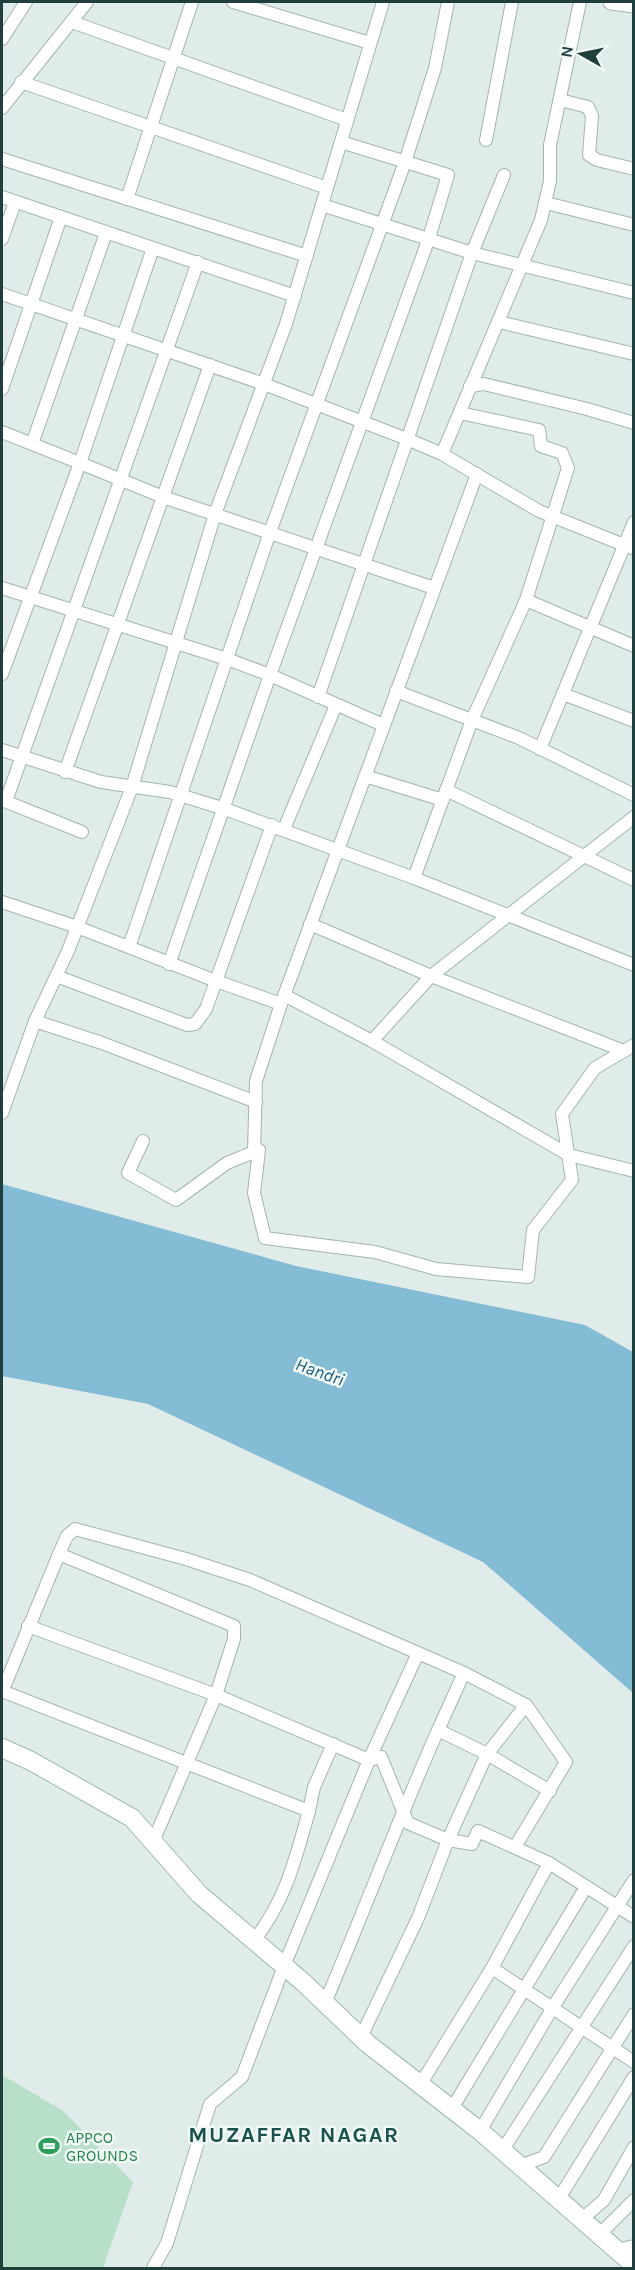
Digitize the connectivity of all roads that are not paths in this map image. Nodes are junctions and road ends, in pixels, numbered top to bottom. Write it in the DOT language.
graph roads {
  1 [pos="26,2"];
  2 [pos="87,2"];
  3 [pos="192,2"];
  4 [pos="233,2"];
  5 [pos="383,2"];
  6 [pos="448,2"];
  7 [pos="512,2"];
  8 [pos="580,2"];
  9 [pos="610,2"];
  10 [pos="633,5"];
  11 [pos="72,22"];
  12 [pos="2,39"];
  13 [pos="370,43"];
  14 [pos="173,58"];
  15 [pos="21,82"];
  16 [pos="560,100"];
  17 [pos="2,108"];
  18 [pos="347,120"];
  19 [pos="151,127"];
  20 [pos="486,140"];
  21 [pos="341,142"];
  22 [pos="2,159"];
  23 [pos="405,162"];
  24 [pos="633,169"];
  25 [pos="504,175"];
  26 [pos="327,188"];
  27 [pos="2,197"];
  28 [pos="127,199"];
  29 [pos="15,202"];
  30 [pos="546,203"];
  31 [pos="322,205"];
  32 [pos="61,217"];
  33 [pos="384,224"];
  34 [pos="633,225"];
  35 [pos="106,233"];
  36 [pos="429,238"];
  37 [pos="2,239"];
  38 [pos="153,248"];
  39 [pos="472,253"];
  40 [pos="307,256"];
  41 [pos="198,262"];
  42 [pos="522,267"];
  43 [pos="633,293"];
  44 [pos="2,294"];
  45 [pos="295,296"];
  46 [pos="29,303"];
  47 [pos="75,319"];
  48 [pos="499,322"];
  49 [pos="121,334"];
  50 [pos="165,350"];
  51 [pos="633,354"];
  52 [pos="210,365"];
  53 [pos="264,384"];
  54 [pos="470,386"];
  55 [pos="2,389"];
  56 [pos="318,405"];
  57 [pos="460,413"];
  58 [pos="364,423"];
  59 [pos="633,423"];
  60 [pos="2,432"];
  61 [pos="407,439"];
  62 [pos="32,444"];
  63 [pos="442,454"];
  64 [pos="80,463"];
  65 [pos="477,474"];
  66 [pos="120,480"];
  67 [pos="163,497"];
  68 [pos="214,514"];
  69 [pos="551,515"];
  70 [pos="633,522"];
  71 [pos="270,532"];
  72 [pos="629,547"];
  73 [pos="317,549"];
  74 [pos="365,566"];
  75 [pos="2,588"];
  76 [pos="434,588"];
  77 [pos="31,597"];
  78 [pos="526,600"];
  79 [pos="75,610"];
  80 [pos="118,625"];
  81 [pos="590,629"];
  82 [pos="174,644"];
  83 [pos="633,646"];
  84 [pos="227,659"];
  85 [pos="2,674"];
  86 [pos="270,675"];
  87 [pos="396,691"];
  88 [pos="563,694"];
  89 [pos="318,697"];
  90 [pos="336,705"];
  91 [pos="472,720"];
  92 [pos="633,721"];
  93 [pos="383,725"];
  94 [pos="540,749"];
  95 [pos="2,750"];
  96 [pos="22,756"];
  97 [pos="65,772"];
  98 [pos="365,776"];
  99 [pos="132,787"];
  100 [pos="183,795"];
  101 [pos="444,795"];
  102 [pos="633,795"];
  103 [pos="4,801"];
  104 [pos="225,809"];
  105 [pos="633,817"];
  106 [pos="278,827"];
  107 [pos="82,832"];
  108 [pos="338,850"];
  109 [pos="584,855"];
  110 [pos="414,878"];
  111 [pos="633,880"];
  112 [pos="2,902"];
  113 [pos="508,917"];
  114 [pos="310,924"];
  115 [pos="77,927"];
  116 [pos="129,947"];
  117 [pos="169,964"];
  118 [pos="633,965"];
  119 [pos="56,976"];
  120 [pos="431,976"];
  121 [pos="216,981"];
  122 [pos="282,1000"];
  123 [pos="35,1021"];
  124 [pos="372,1041"];
  125 [pos="629,1048"];
  126 [pos="256,1102"];
  127 [pos="2,1113"];
  128 [pos="143,1142"];
  129 [pos="255,1151"];
  130 [pos="569,1155"];
  131 [pos="633,1171"];
  132 [pos="59,1554"];
  133 [pos="28,1626"];
  134 [pos="418,1653"];
  135 [pos="464,1672"];
  136 [pos="2,1692"];
  137 [pos="216,1695"];
  138 [pos="525,1705"];
  139 [pos="438,1730"];
  140 [pos="333,1744"];
  141 [pos="2,1748"];
  142 [pos="487,1754"];
  143 [pos="369,1760"];
  144 [pos="188,1763"];
  145 [pos="550,1791"];
  146 [pos="402,1809"];
  147 [pos="309,1811"];
  148 [pos="448,1840"];
  149 [pos="153,1842"];
  150 [pos="515,1847"];
  151 [pos="549,1863"];
  152 [pos="633,1880"];
  153 [pos="586,1887"];
  154 [pos="618,1907"];
  155 [pos="633,1917"];
  156 [pos="254,1941"];
  157 [pos="633,1946"];
  158 [pos="284,1966"];
  159 [pos="492,1968"];
  160 [pos="525,1989"];
  161 [pos="325,2003"];
  162 [pos="553,2007"];
  163 [pos="633,2014"];
  164 [pos="582,2026"];
  165 [pos="361,2037"];
  166 [pos="612,2049"];
  167 [pos="633,2062"];
  168 [pos="633,2077"];
  169 [pos="420,2085"];
  170 [pos="451,2110"];
  171 [pos="480,2131"];
  172 [pos="633,2148"];
  173 [pos="502,2151"];
  174 [pos="520,2166"];
  175 [pos="558,2200"];
  176 [pos="633,2200"];
  177 [pos="581,2220"];
  178 [pos="598,2235"];
  179 [pos="625,2248"];
  180 [pos="633,2265"];
  181 [pos="153,2268"];
  1 -- 12 [label="street"];
  2 -- 11 [label="street"];
  3 -- 14 [label="street"];
  4 -- 13 [label="street"];
  5 -- 13 [label="street"];
  6 -- 23 [label="street"];
  7 -- 20 [label="street"];
  8 -- 16 [label="street"];
  9 -- 10 [label="street"];
  11 -- 14 [label="street"];
  11 -- 15 [label="street"];
  13 -- 18 [label="street"];
  14 -- 18 [label="street"];
  14 -- 19 [label="street"];
  15 -- 17 [label="street"];
  15 -- 19 [label="street"];
  16 -- 24 [label="street"];
  16 -- 30 [label="street"];
  18 -- 21 [label="street"];
  19 -- 26 [label="street"];
  19 -- 28 [label="street"];
  21 -- 23 [label="street"];
  21 -- 26 [label="street"];
  22 -- 28 [label="street"];
  23 -- 33 [label="street"];
  23 -- 36 [label="street"];
  25 -- 39 [label="street"];
  26 -- 31 [label="street"];
  27 -- 29 [label="street"];
  28 -- 40 [label="street"];
  29 -- 32 [label="street"];
  29 -- 37 [label="street"];
  30 -- 34 [label="street"];
  30 -- 42 [label="street"];
  31 -- 33 [label="street"];
  31 -- 40 [label="street"];
  32 -- 35 [label="street"];
  32 -- 46 [label="street"];
  33 -- 36 [label="street"];
  33 -- 56 [label="street"];
  35 -- 38 [label="street"];
  35 -- 47 [label="street"];
  36 -- 39 [label="street"];
  36 -- 58 [label="street"];
  38 -- 41 [label="street"];
  38 -- 49 [label="street"];
  39 -- 42 [label="street"];
  39 -- 61 [label="street"];
  40 -- 45 [label="street"];
  41 -- 45 [label="street"];
  41 -- 50 [label="street"];
  42 -- 43 [label="street"];
  42 -- 48 [label="street"];
  44 -- 46 [label="street"];
  45 -- 53 [label="street"];
  46 -- 47 [label="street"];
  46 -- 55 [label="street"];
  47 -- 49 [label="street"];
  47 -- 62 [label="street"];
  48 -- 51 [label="street"];
  48 -- 54 [label="street"];
  49 -- 50 [label="street"];
  49 -- 64 [label="street"];
  50 -- 52 [label="street"];
  50 -- 66 [label="street"];
  52 -- 53 [label="street"];
  52 -- 67 [label="street"];
  53 -- 56 [label="street"];
  53 -- 68 [label="street"];
  54 -- 57 [label="street"];
  54 -- 59 [label="street"];
  56 -- 58 [label="street"];
  56 -- 71 [label="street"];
  57 -- 63 [label="street"];
  57 -- 69 [label="street"];
  58 -- 61 [label="street"];
  58 -- 73 [label="street"];
  60 -- 62 [label="street"];
  61 -- 63 [label="street"];
  61 -- 74 [label="street"];
  62 -- 64 [label="street"];
  63 -- 65 [label="street"];
  64 -- 66 [label="street"];
  64 -- 77 [label="street"];
  65 -- 69 [label="street"];
  65 -- 76 [label="street"];
  66 -- 67 [label="street"];
  66 -- 79 [label="street"];
  67 -- 68 [label="street"];
  67 -- 80 [label="street"];
  68 -- 71 [label="street"];
  68 -- 82 [label="street"];
  69 -- 72 [label="street"];
  69 -- 78 [label="street"];
  70 -- 72 [label="street"];
  71 -- 73 [label="street"];
  71 -- 84 [label="street"];
  72 -- 81 [label="street"];
  73 -- 74 [label="street"];
  73 -- 86 [label="street"];
  74 -- 76 [label="street"];
  74 -- 89 [label="street"];
  75 -- 77 [label="street"];
  76 -- 87 [label="street"];
  77 -- 79 [label="street"];
  77 -- 85 [label="street"];
  78 -- 81 [label="street"];
  78 -- 91 [label="street"];
  79 -- 80 [label="street"];
  79 -- 96 [label="street"];
  80 -- 82 [label="street"];
  80 -- 97 [label="street"];
  81 -- 83 [label="street"];
  81 -- 88 [label="street"];
  82 -- 84 [label="street"];
  82 -- 99 [label="street"];
  84 -- 86 [label="street"];
  84 -- 100 [label="street"];
  86 -- 89 [label="street"];
  86 -- 104 [label="street"];
  87 -- 91 [label="street"];
  87 -- 93 [label="street"];
  88 -- 92 [label="street"];
  88 -- 94 [label="street"];
  89 -- 90 [label="street"];
  90 -- 93 [label="street"];
  90 -- 106 [label="street"];
  91 -- 94 [label="street"];
  91 -- 101 [label="street"];
  93 -- 98 [label="street"];
  94 -- 102 [label="street"];
  95 -- 96 [label="street"];
  96 -- 97 [label="street"];
  96 -- 103 [label="street"];
  97 -- 99 [label="street"];
  98 -- 101 [label="street"];
  98 -- 108 [label="street"];
  99 -- 100 [label="street"];
  99 -- 115 [label="street"];
  100 -- 104 [label="street"];
  100 -- 116 [label="street"];
  101 -- 109 [label="street"];
  101 -- 110 [label="street"];
  103 -- 107 [label="street"];
  104 -- 106 [label="street"];
  104 -- 117 [label="street"];
  105 -- 109 [label="street"];
  106 -- 108 [label="street"];
  106 -- 121 [label="street"];
  108 -- 110 [label="street"];
  108 -- 114 [label="street"];
  109 -- 111 [label="street"];
  109 -- 113 [label="street"];
  110 -- 113 [label="street"];
  112 -- 115 [label="street"];
  113 -- 118 [label="street"];
  113 -- 120 [label="street"];
  114 -- 120 [label="street"];
  114 -- 122 [label="street"];
  115 -- 116 [label="street"];
  115 -- 119 [label="street"];
  116 -- 117 [label="street"];
  117 -- 121 [label="street"];
  119 -- 121 [label="street"];
  119 -- 123 [label="street"];
  120 -- 124 [label="street"];
  120 -- 125 [label="street"];
  121 -- 122 [label="street"];
  122 -- 124 [label="street"];
  122 -- 126 [label="street"];
  123 -- 126 [label="street"];
  123 -- 127 [label="street"];
  124 -- 130 [label="street"];
  125 -- 130 [label="street"];
  126 -- 129 [label="street"];
  128 -- 129 [label="street"];
  129 -- 130 [label="street"];
  130 -- 131 [label="street"];
  132 -- 133 [label="street"];
  132 -- 134 [label="street"];
  132 -- 137 [label="street"];
  133 -- 136 [label="street"];
  133 -- 137 [label="street"];
  134 -- 135 [label="street"];
  134 -- 143 [label="street"];
  135 -- 138 [label="street"];
  135 -- 139 [label="street"];
  136 -- 144 [label="street"];
  137 -- 140 [label="street"];
  137 -- 144 [label="street"];
  138 -- 142 [label="street"];
  138 -- 145 [label="street"];
  139 -- 142 [label="street"];
  139 -- 146 [label="street"];
  140 -- 143 [label="street"];
  140 -- 147 [label="street"];
  141 -- 149 [label="main road"];
  142 -- 145 [label="street"];
  142 -- 148 [label="street"];
  143 -- 146 [label="street"];
  143 -- 158 [label="street"];
  144 -- 147 [label="street"];
  144 -- 149 [label="street"];
  145 -- 150 [label="street"];
  146 -- 148 [label="street"];
  146 -- 161 [label="street"];
  147 -- 156 [label="street"];
  148 -- 150 [label="street"];
  148 -- 165 [label="street"];
  149 -- 156 [label="main road"];
  150 -- 151 [label="street"];
  151 -- 153 [label="street"];
  151 -- 159 [label="street"];
  152 -- 154 [label="street"];
  153 -- 154 [label="street"];
  153 -- 160 [label="street"];
  154 -- 155 [label="street"];
  154 -- 162 [label="street"];
  156 -- 158 [label="main road"];
  157 -- 164 [label="street"];
  158 -- 161 [label="main road"];
  158 -- 181 [label="street"];
  159 -- 160 [label="street"];
  159 -- 169 [label="street"];
  160 -- 162 [label="street"];
  160 -- 170 [label="street"];
  161 -- 165 [label="main road"];
  162 -- 164 [label="street"];
  162 -- 171 [label="street"];
  163 -- 166 [label="street"];
  164 -- 166 [label="street"];
  164 -- 173 [label="street"];
  165 -- 169 [label="main road"];
  166 -- 167 [label="street"];
  166 -- 174 [label="street"];
  168 -- 175 [label="street"];
  169 -- 170 [label="main road"];
  170 -- 171 [label="main road"];
  171 -- 173 [label="main road"];
  172 -- 177 [label="street"];
  173 -- 174 [label="main road"];
  174 -- 175 [label="main road"];
  175 -- 177 [label="main road"];
  176 -- 178 [label="street"];
  177 -- 178 [label="main road"];
  178 -- 179 [label="main road"];
  179 -- 180 [label="main road"];
}
